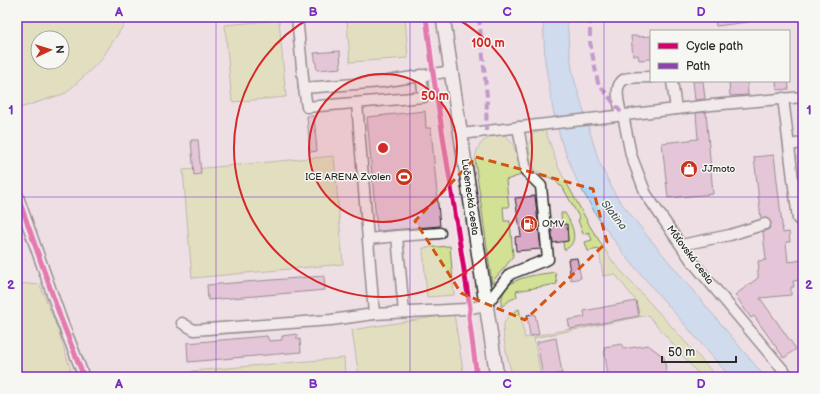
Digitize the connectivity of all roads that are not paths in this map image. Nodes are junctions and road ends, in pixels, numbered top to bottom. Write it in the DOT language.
graph roads {
  1 [pos="297,17"];
  2 [pos="443,17"];
  3 [pos="452,71"];
  4 [pos="421,75"];
  5 [pos="650,76"];
  6 [pos="672,82"];
  7 [pos="304,88"];
  8 [pos="803,97"];
  9 [pos="783,98"];
  10 [pos="357,103"];
  11 [pos="676,109"];
  12 [pos="622,115"];
  13 [pos="518,127"];
  14 [pos="461,134"];
  15 [pos="803,143"];
  16 [pos="789,144"];
  17 [pos="17,194"];
  18 [pos="798,219"];
  19 [pos="765,224"];
  20 [pos="440,233"];
  21 [pos="397,236"];
  22 [pos="368,239"];
  23 [pos="681,245"];
  24 [pos="486,305"];
  25 [pos="404,312"];
  26 [pos="374,314"];
  27 [pos="182,323"];
  28 [pos="84,377"];
  29 [pos="497,377"];
  30 [pos="789,377"];
  1 -- 7 [label="street"];
  2 -- 3 [label="main road, Lučenecká cesta"];
  3 -- 4 [label="street"];
  3 -- 14 [label="main road, Lučenecká cesta"];
  4 -- 7 [label="street"];
  4 -- 10 [label="street"];
  5 -- 12 [label="street, Môťovská cesta"];
  6 -- 11 [label="street"];
  7 -- 10 [label="street"];
  8 -- 9 [label="street"];
  9 -- 11 [label="street"];
  9 -- 16 [label="street"];
  10 -- 22 [label="street"];
  11 -- 12 [label="street"];
  12 -- 13 [label="street"];
  12 -- 23 [label="street, Môťovská cesta"];
  13 -- 14 [label="street"];
  13 -- 24 [label="street"];
  14 -- 24 [label="main road, Lučenecká cesta"];
  15 -- 16 [label="street"];
  16 -- 18 [label="street"];
  17 -- 28 [label="street"];
  19 -- 23 [label="street"];
  20 -- 21 [label="street"];
  21 -- 22 [label="street"];
  21 -- 25 [label="street"];
  22 -- 26 [label="street"];
  23 -- 30 [label="street, Môťovská cesta"];
  24 -- 25 [label="street"];
  24 -- 29 [label="main road, Lučenecká cesta"];
  25 -- 26 [label="street"];
  26 -- 27 [label="street"];
}
